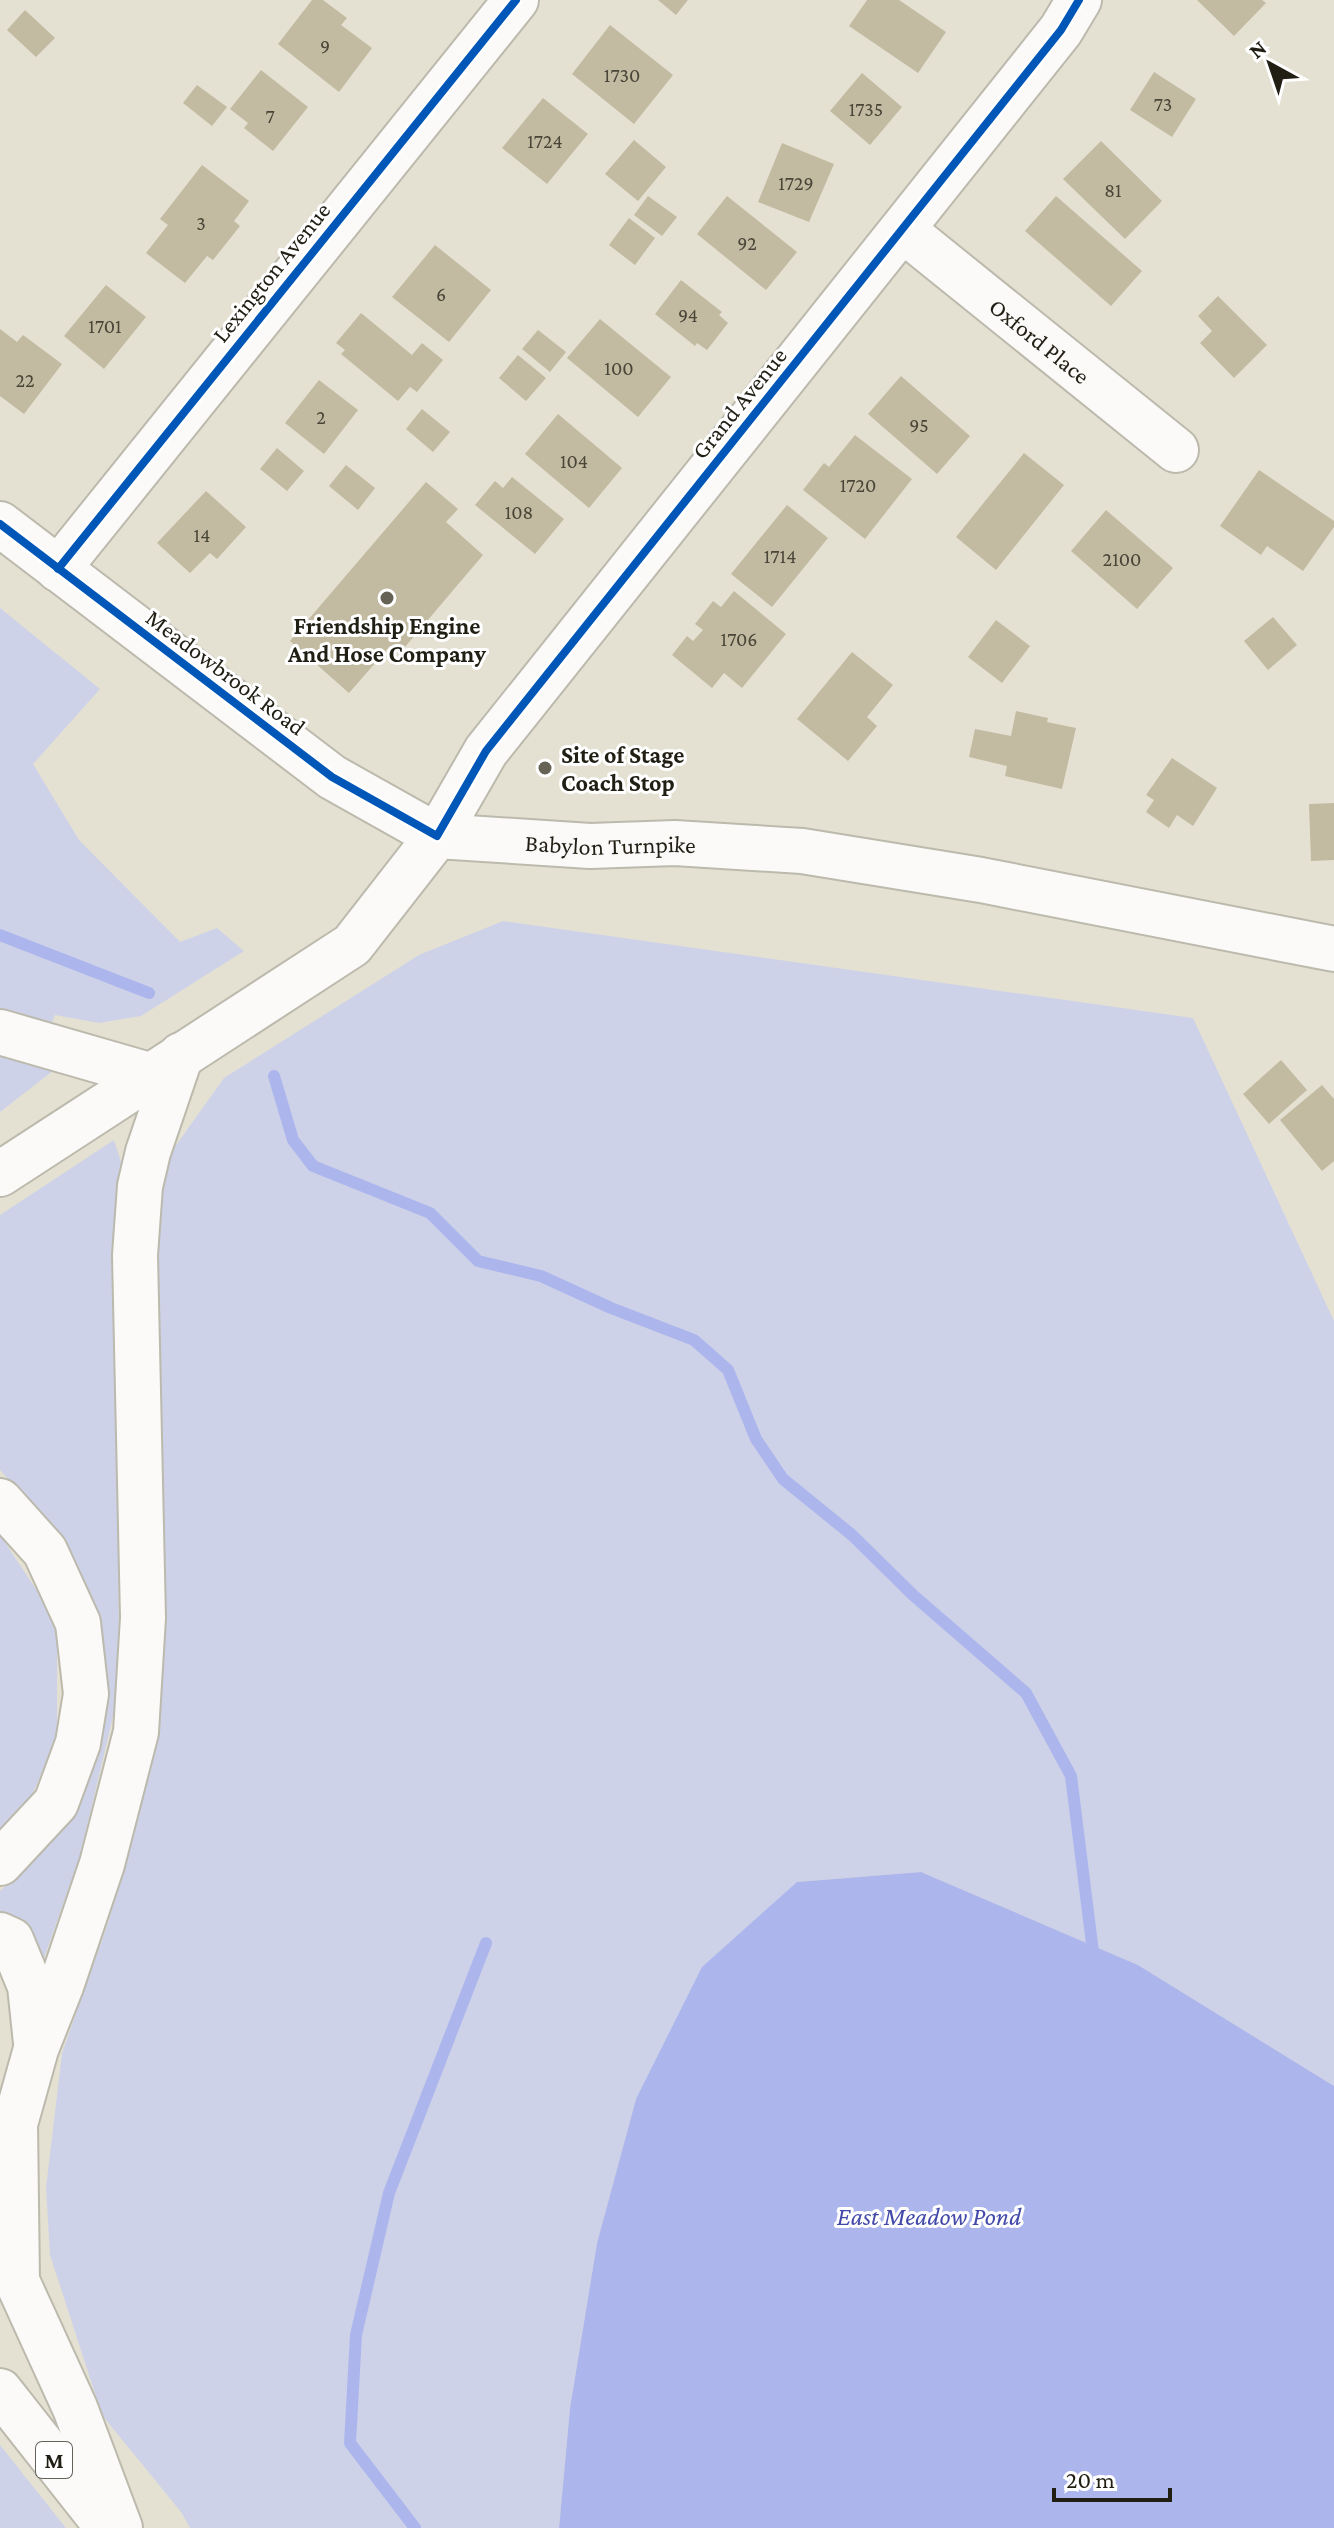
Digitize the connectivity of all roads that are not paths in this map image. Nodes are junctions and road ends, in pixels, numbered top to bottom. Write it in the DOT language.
graph roads {
  1 [pos="516,0"];
  2 [pos="1079,0"];
  3 [pos="903,230"];
  4 [pos="1176,450"];
  5 [pos="0,524"];
  6 [pos="58,569"];
  7 [pos="437,836"];
  8 [pos="1334,949"];
  9 [pos="0,1032"];
  10 [pos="165,1065"];
  11 [pos="0,1174"];
  12 [pos="0,1501"];
  13 [pos="0,1863"];
  14 [pos="0,1935"];
  15 [pos="36,2049"];
  16 [pos="0,2391"];
  17 [pos="108,2528"];
  18 [pos="120,2528"];
  1 -- 6 [label="main road, Lexington Avenue"];
  2 -- 3 [label="main road, Grand Avenue"];
  3 -- 4 [label="main road, Oxford Place"];
  3 -- 7 [label="main road, Grand Avenue"];
  5 -- 6 [label="main road, Meadowbrook Road"];
  6 -- 7 [label="main road, Meadowbrook Road"];
  7 -- 8 [label="main road, Babylon Turnpike"];
  7 -- 10 [label="main road"];
  9 -- 10 [label="main road"];
  10 -- 11 [label="main road"];
  10 -- 15 [label="main road"];
  12 -- 13 [label="main road"];
  14 -- 15 [label="main road"];
  15 -- 18 [label="main road"];
  16 -- 17 [label="main road, M"];
}
